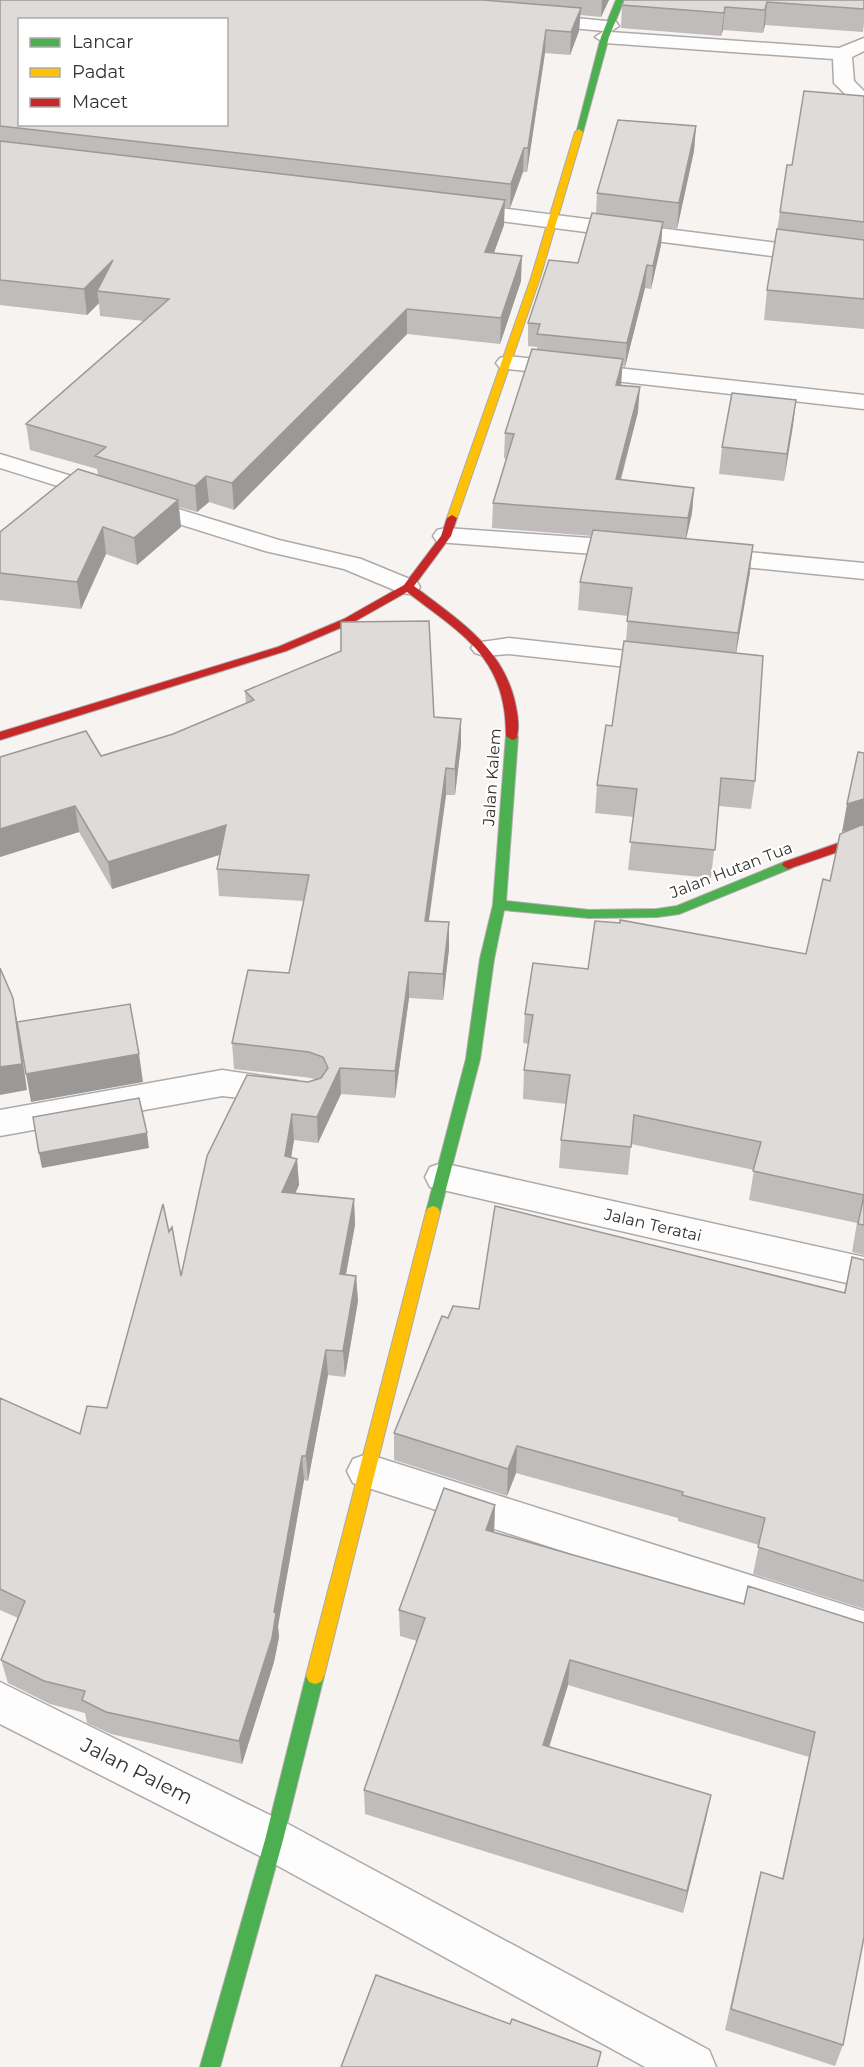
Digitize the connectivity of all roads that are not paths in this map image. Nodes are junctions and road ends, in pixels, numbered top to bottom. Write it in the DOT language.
graph roads {
  1 [pos="620,0"];
  2 [pos="515,18"];
  3 [pos="607,32"];
  4 [pos="864,44"];
  5 [pos="842,54"];
  6 [pos="864,102"];
  7 [pos="438,207"];
  8 [pos="554,222"];
  9 [pos="864,261"];
  10 [pos="508,363"];
  11 [pos="864,402"];
  12 [pos="0,461"];
  13 [pos="446,536"];
  14 [pos="864,571"];
  15 [pos="408,587"];
  16 [pos="484,648"];
  17 [pos="685,666"];
  18 [pos="0,736"];
  19 [pos="864,837"];
  20 [pos="499,905"];
  21 [pos="310,1093"];
  22 [pos="0,1123"];
  23 [pos="442,1177"];
  24 [pos="864,1272"];
  25 [pos="367,1471"];
  26 [pos="864,1630"];
  27 [pos="0,1702"];
  28 [pos="274,1840"];
  29 [pos="210,2067"];
  30 [pos="692,2067"];
  1 -- 3 [label="main road"];
  2 -- 3 [label="street"];
  3 -- 5 [label="street"];
  3 -- 8 [label="main road"];
  4 -- 5 [label="street"];
  5 -- 6 [label="street"];
  7 -- 8 [label="street"];
  8 -- 9 [label="street"];
  8 -- 10 [label="main road"];
  10 -- 11 [label="street"];
  10 -- 13 [label="main road"];
  12 -- 15 [label="lane"];
  13 -- 14 [label="street"];
  13 -- 15 [label="main road"];
  15 -- 16 [label="main road, Jalan Kalem"];
  15 -- 18 [label="main road"];
  16 -- 17 [label="lane"];
  16 -- 20 [label="main road, Jalan Kalem"];
  19 -- 20 [label="main road, Jalan Hutan Tua"];
  20 -- 23 [label="main road, Jalan Kalem"];
  21 -- 22 [label="street"];
  23 -- 24 [label="street, Jalan Teratai"];
  23 -- 25 [label="main road, Jalan Kalem"];
  25 -- 26 [label="street"];
  25 -- 28 [label="main road, Jalan Kalem"];
  27 -- 28 [label="street, Jalan Palem"];
  28 -- 29 [label="main road, Jalan Kalem"];
  28 -- 30 [label="street, Jalan Palem"];
}
